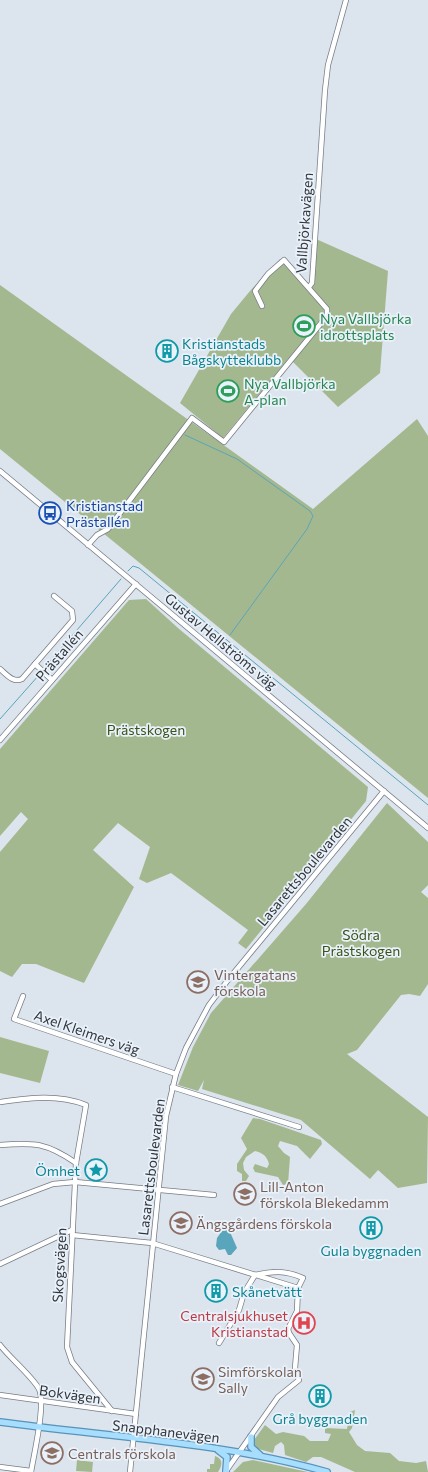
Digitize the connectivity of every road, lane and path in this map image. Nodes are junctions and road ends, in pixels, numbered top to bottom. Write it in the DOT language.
graph roads {
  1 [pos="346,0"];
  2 [pos="309,287"];
  3 [pos="262,306"];
  4 [pos="0,472"];
  5 [pos="88,545"];
  6 [pos="136,584"];
  7 [pos="54,596"];
  8 [pos="35,664"];
  9 [pos="0,669"];
  10 [pos="52,680"];
  11 [pos="0,740"];
  12 [pos="384,791"];
  13 [pos="428,828"];
  14 [pos="23,996"];
  15 [pos="176,1074"];
  16 [pos="172,1087"];
  17 [pos="0,1102"];
  18 [pos="299,1127"];
  19 [pos="0,1145"];
  20 [pos="76,1163"];
  21 [pos="75,1182"];
  22 [pos="158,1189"];
  23 [pos="214,1195"];
  24 [pos="0,1204"];
  25 [pos="72,1232"];
  26 [pos="152,1243"];
  27 [pos="0,1264"];
  28 [pos="255,1275"];
  29 [pos="298,1288"];
  30 [pos="219,1343"];
  31 [pos="0,1345"];
  32 [pos="0,1395"];
  33 [pos="41,1400"];
  34 [pos="112,1411"];
  35 [pos="136,1414"];
  36 [pos="0,1422"];
  37 [pos="39,1428"];
  38 [pos="251,1437"];
  39 [pos="133,1439"];
  40 [pos="216,1449"];
  41 [pos="239,1452"];
  42 [pos="262,1456"];
  43 [pos="0,1467"];
  44 [pos="31,1472"];
  45 [pos="130,1472"];
  46 [pos="225,1472"];
  47 [pos="327,1472"];
  1 -- 2 [label="street, Vallbjörkavägen"];
  2 -- 3 [label="street"];
  2 -- 5 [label="street, Vallbjörkavägen"];
  4 -- 5 [label="street, Gustav Hellströms väg"];
  5 -- 6 [label="street, Gustav Hellströms väg"];
  6 -- 10 [label="street, Prästallén"];
  6 -- 12 [label="street, Gustav Hellströms väg"];
  7 -- 8 [label="street"];
  8 -- 9 [label="street"];
  8 -- 10 [label="street"];
  10 -- 11 [label="street, Prästallén"];
  12 -- 13 [label="street, Gustav Hellströms väg"];
  12 -- 15 [label="street, Lasarettsboulevarden"];
  14 -- 15 [label="street, Axel Kleimers väg"];
  15 -- 16 [label="street, Lasarettsboulevarden"];
  16 -- 18 [label="street"];
  16 -- 22 [label="street, Lasarettsboulevarden"];
  17 -- 20 [label="street, Skogsvägen"];
  19 -- 20 [label="street"];
  20 -- 21 [label="street, Skogsvägen"];
  21 -- 22 [label="street"];
  21 -- 24 [label="street"];
  21 -- 25 [label="street, Skogsvägen"];
  22 -- 23 [label="street"];
  22 -- 26 [label="street, Lasarettsboulevarden"];
  25 -- 26 [label="street"];
  25 -- 27 [label="street"];
  25 -- 34 [label="street, Skogsvägen"];
  26 -- 28 [label="street"];
  26 -- 35 [label="street, Lasarettsboulevarden"];
  28 -- 29 [label="street"];
  28 -- 29 [label="street"];
  28 -- 30 [label="street"];
  29 -- 38 [label="street"];
  31 -- 33 [label="street"];
  32 -- 33 [label="street, Bokvägen"];
  33 -- 34 [label="street, Bokvägen"];
  33 -- 37 [label="street"];
  34 -- 35 [label="street, Bokvägen"];
  35 -- 39 [label="street, Lasarettsboulevarden"];
  36 -- 37 [label="main road, Snapphanevägen"];
  37 -- 39 [label="main road, Snapphanevägen"];
  37 -- 44 [label="street"];
  38 -- 41 [label="street"];
  38 -- 42 [label="main road"];
  39 -- 40 [label="main road, Snapphanevägen"];
  39 -- 45 [label="street, Lasarettsboulevarden"];
  40 -- 41 [label="main road, Snapphanevägen"];
  40 -- 46 [label="main road"];
  41 -- 42 [label="main road, Snapphanevägen"];
  41 -- 46 [label="street"];
  42 -- 47 [label="main road, Snapphanevägen"];
  43 -- 44 [label="street"];
}
